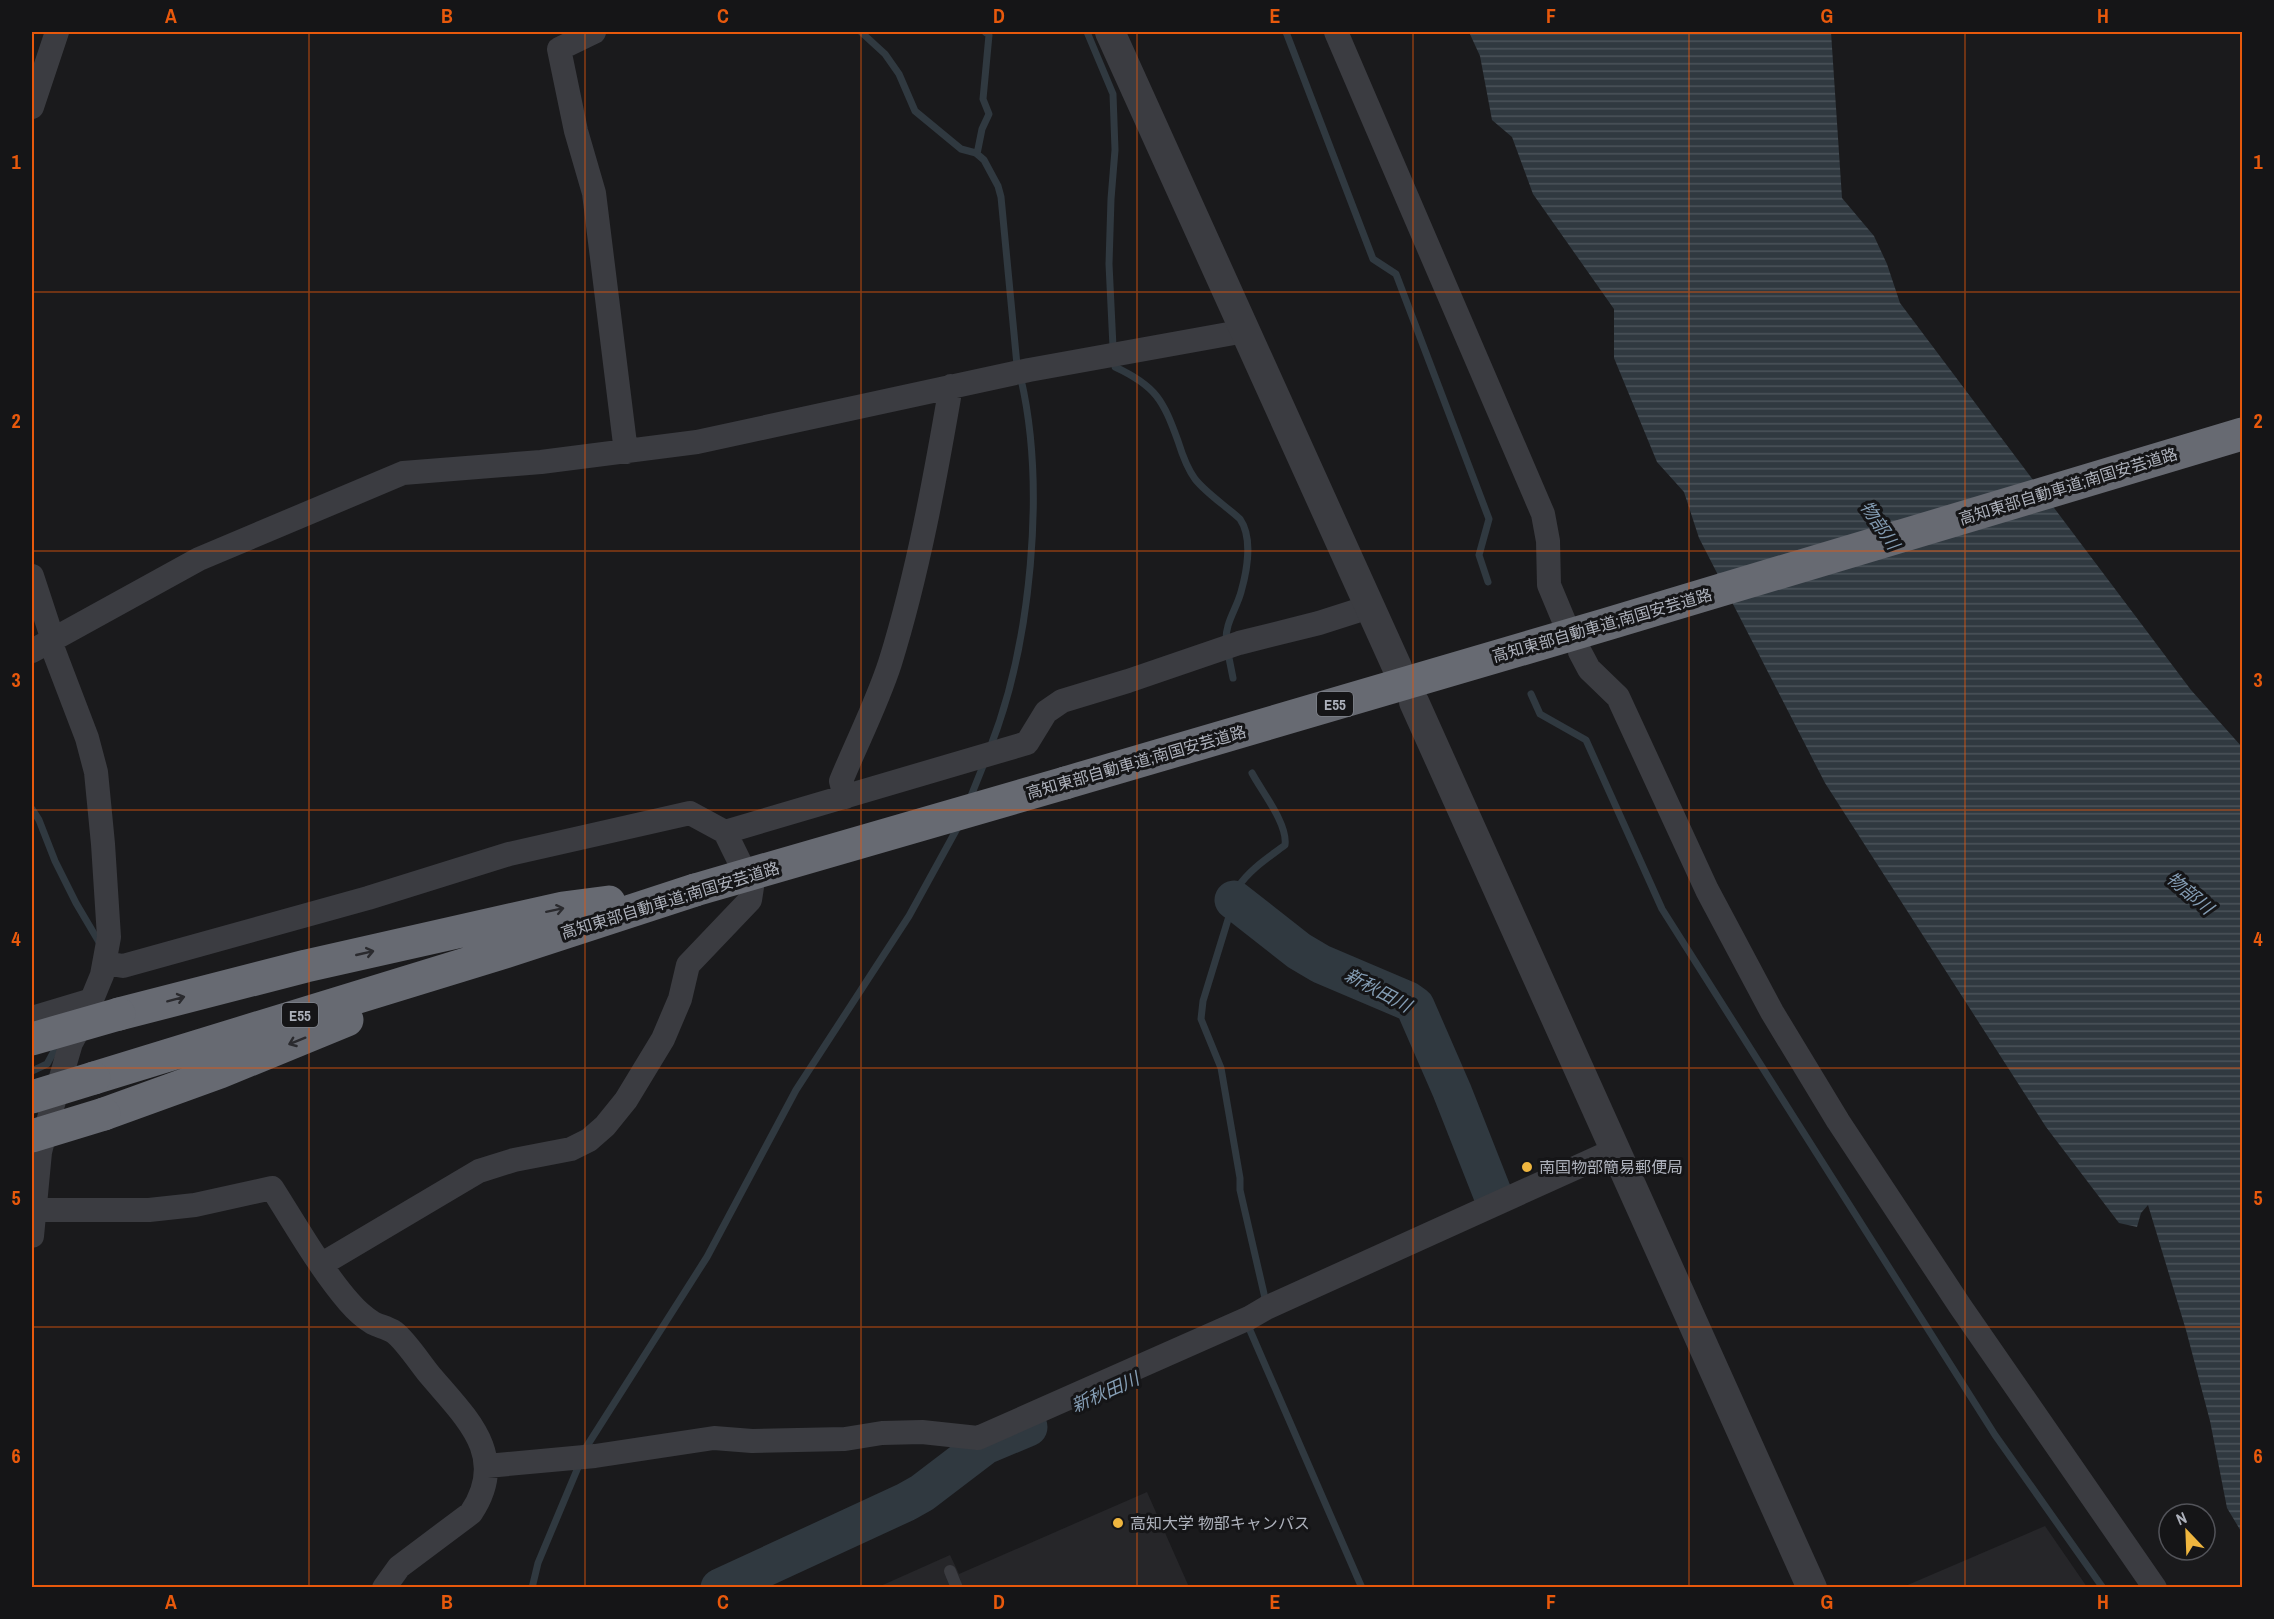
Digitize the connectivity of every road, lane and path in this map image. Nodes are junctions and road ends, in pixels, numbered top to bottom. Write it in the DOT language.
graph roads {
  1 [pos="57,32"];
  2 [pos="594,32"];
  3 [pos="1110,32"];
  4 [pos="1336,32"];
  5 [pos="32,107"];
  6 [pos="1245,331"];
  7 [pos="951,386"];
  8 [pos="2242,434"];
  9 [pos="626,453"];
  10 [pos="32,576"];
  11 [pos="1370,607"];
  12 [pos="1564,621"];
  13 [pos="45,644"];
  14 [pos="1580,652"];
  15 [pos="1397,666"];
  16 [pos="1414,702"];
  17 [pos="845,797"];
  18 [pos="725,832"];
  19 [pos="694,890"];
  20 [pos="505,952"];
  21 [pos="105,963"];
  22 [pos="105,1007"];
  23 [pos="32,1018"];
  24 [pos="32,1038"];
  25 [pos="32,1097"];
  26 [pos="34,1147"];
  27 [pos="1615,1150"];
  28 [pos="34,1210"];
  29 [pos="32,1236"];
  30 [pos="322,1264"];
  31 [pos="487,1466"];
  32 [pos="950,1571"];
  33 [pos="384,1587"];
  34 [pos="957,1587"];
  35 [pos="1812,1587"];
  36 [pos="2155,1587"];
  1 -- 5 [label="street"];
  2 -- 9 [label="street"];
  3 -- 6 [label="street"];
  4 -- 12 [label="street"];
  6 -- 7 [label="street"];
  6 -- 11 [label="street"];
  7 -- 9 [label="street"];
  7 -- 17 [label="street"];
  8 -- 19 [label="highway, 高知東部自動車道;南国安芸道路 / E55, bridge"];
  9 -- 13 [label="street"];
  10 -- 13 [label="street"];
  11 -- 15 [label="street"];
  11 -- 17 [label="street"];
  13 -- 21 [label="street"];
  14 -- 36 [label="street"];
  16 -- 27 [label="street"];
  17 -- 18 [label="street"];
  18 -- 21 [label="street"];
  18 -- 30 [label="street"];
  19 -- 20 [label="highway, 高知東部自動車道;南国安芸道路 / E55"];
  22 -- 19 [label="highway, one-way"];
  20 -- 25 [label="highway, 高知東部自動車道;南国安芸道路 / E55, bridge"];
  20 -- 26 [label="highway, one-way, bridge"];
  21 -- 22 [label="street"];
  22 -- 23 [label="street"];
  22 -- 24 [label="highway, bridge"];
  22 -- 26 [label="street"];
  26 -- 28 [label="street"];
  27 -- 31 [label="street"];
  27 -- 35 [label="street"];
  28 -- 29 [label="street"];
  28 -- 30 [label="street"];
  30 -- 31 [label="street"];
  31 -- 33 [label="street"];
  32 -- 34 [label="lane"];
}
